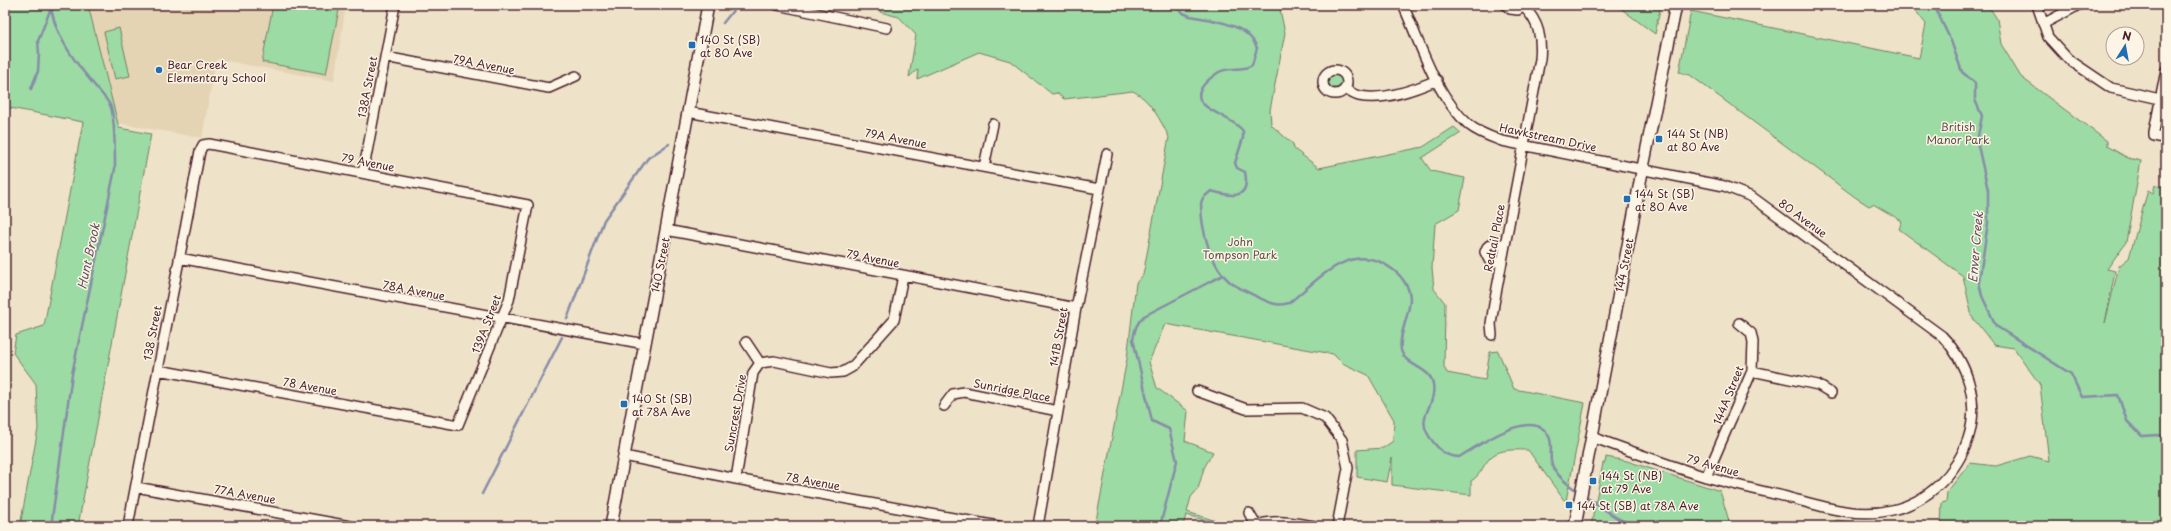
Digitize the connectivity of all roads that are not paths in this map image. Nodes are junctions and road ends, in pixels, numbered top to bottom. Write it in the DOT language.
graph roads {
  1 [pos="395,5"];
  2 [pos="708,5"];
  3 [pos="776,5"];
  4 [pos="1403,5"];
  5 [pos="1506,5"];
  6 [pos="1676,5"];
  7 [pos="2037,5"];
  8 [pos="2078,5"];
  9 [pos="1525,6"];
  10 [pos="2043,24"];
  11 [pos="887,28"];
  12 [pos="385,58"];
  13 [pos="2166,70"];
  14 [pos="576,76"];
  15 [pos="1437,80"];
  16 [pos="1345,89"];
  17 [pos="2160,99"];
  18 [pos="688,112"];
  19 [pos="993,124"];
  20 [pos="2166,138"];
  21 [pos="203,145"];
  22 [pos="1524,145"];
  23 [pos="1107,154"];
  24 [pos="984,167"];
  25 [pos="1643,168"];
  26 [pos="363,173"];
  27 [pos="1099,189"];
  28 [pos="528,205"];
  29 [pos="666,230"];
  30 [pos="1505,245"];
  31 [pos="179,258"];
  32 [pos="1502,263"];
  33 [pos="903,276"];
  34 [pos="1076,308"];
  35 [pos="502,318"];
  36 [pos="1740,323"];
  37 [pos="1492,335"];
  38 [pos="746,342"];
  39 [pos="645,344"];
  40 [pos="760,363"];
  41 [pos="158,370"];
  42 [pos="1752,371"];
  43 [pos="1197,391"];
  44 [pos="1831,392"];
  45 [pos="944,406"];
  46 [pos="1058,411"];
  47 [pos="458,425"];
  48 [pos="1592,437"];
  49 [pos="624,456"];
  50 [pos="1706,477"];
  51 [pos="736,479"];
  52 [pos="136,487"];
  53 [pos="1830,508"];
  54 [pos="1249,513"];
  55 [pos="128,526"];
  56 [pos="350,526"];
  57 [pos="611,526"];
  58 [pos="998,526"];
  59 [pos="1038,526"];
  60 [pos="1255,526"];
  61 [pos="1314,526"];
  62 [pos="1337,526"];
  63 [pos="1575,526"];
  1 -- 12 [label="street, 138A Street"];
  2 -- 18 [label="main road, 140 Street"];
  3 -- 11 [label="street"];
  4 -- 15 [label="street, Hawkstream Drive"];
  5 -- 9 [label="street"];
  6 -- 25 [label="main road, 144 Street"];
  7 -- 10 [label="street"];
  8 -- 10 [label="street"];
  9 -- 22 [label="street, Redtail Place"];
  10 -- 17 [label="street"];
  12 -- 14 [label="street, 79A Avenue"];
  12 -- 26 [label="street, 138A Street"];
  13 -- 17 [label="street"];
  15 -- 16 [label="street"];
  15 -- 22 [label="street, Hawkstream Drive"];
  17 -- 20 [label="street"];
  18 -- 24 [label="street, 79A Avenue"];
  18 -- 29 [label="main road, 140 Street"];
  19 -- 24 [label="street"];
  21 -- 26 [label="street, 79 Avenue"];
  21 -- 31 [label="street, 138 Street"];
  22 -- 25 [label="street, Hawkstream Drive"];
  22 -- 30 [label="street, Redtail Place"];
  23 -- 27 [label="street, 141B Street"];
  24 -- 27 [label="street, 79A Avenue"];
  25 -- 48 [label="main road, 144 Street"];
  25 -- 53 [label="street, 80 Avenue"];
  26 -- 28 [label="street, 79 Avenue"];
  27 -- 34 [label="street, 141B Street"];
  28 -- 35 [label="street, 139A Street"];
  29 -- 33 [label="street, 79 Avenue"];
  29 -- 39 [label="main road, 140 Street"];
  30 -- 32 [label="street, Redtail Place"];
  30 -- 32 [label="street"];
  31 -- 35 [label="street, 78A Avenue"];
  31 -- 41 [label="street, 138 Street"];
  32 -- 37 [label="street, Redtail Place"];
  33 -- 34 [label="street, 79 Avenue"];
  33 -- 40 [label="street"];
  34 -- 46 [label="street, 141B Street"];
  35 -- 39 [label="street, 78A Avenue"];
  35 -- 47 [label="street, 139A Street"];
  36 -- 42 [label="street, 144A Street"];
  38 -- 40 [label="street"];
  39 -- 49 [label="main road, 140 Street"];
  40 -- 51 [label="street, Suncrest Drive"];
  41 -- 47 [label="street, 78 Avenue"];
  41 -- 52 [label="street, 138 Street"];
  42 -- 44 [label="street"];
  42 -- 50 [label="street, 144A Street"];
  43 -- 62 [label="street"];
  45 -- 46 [label="street, Sunridge Place"];
  46 -- 59 [label="street, 141B Street"];
  48 -- 50 [label="street, 79 Avenue"];
  48 -- 63 [label="main road, 144 Street"];
  49 -- 51 [label="street, 78 Avenue"];
  49 -- 57 [label="main road, 140 Street"];
  50 -- 53 [label="street, 79 Avenue"];
  51 -- 58 [label="street, 78 Avenue"];
  52 -- 55 [label="street, 138 Street"];
  52 -- 56 [label="street, 77A Avenue"];
  54 -- 60 [label="street"];
  60 -- 61 [label="street"];
}
